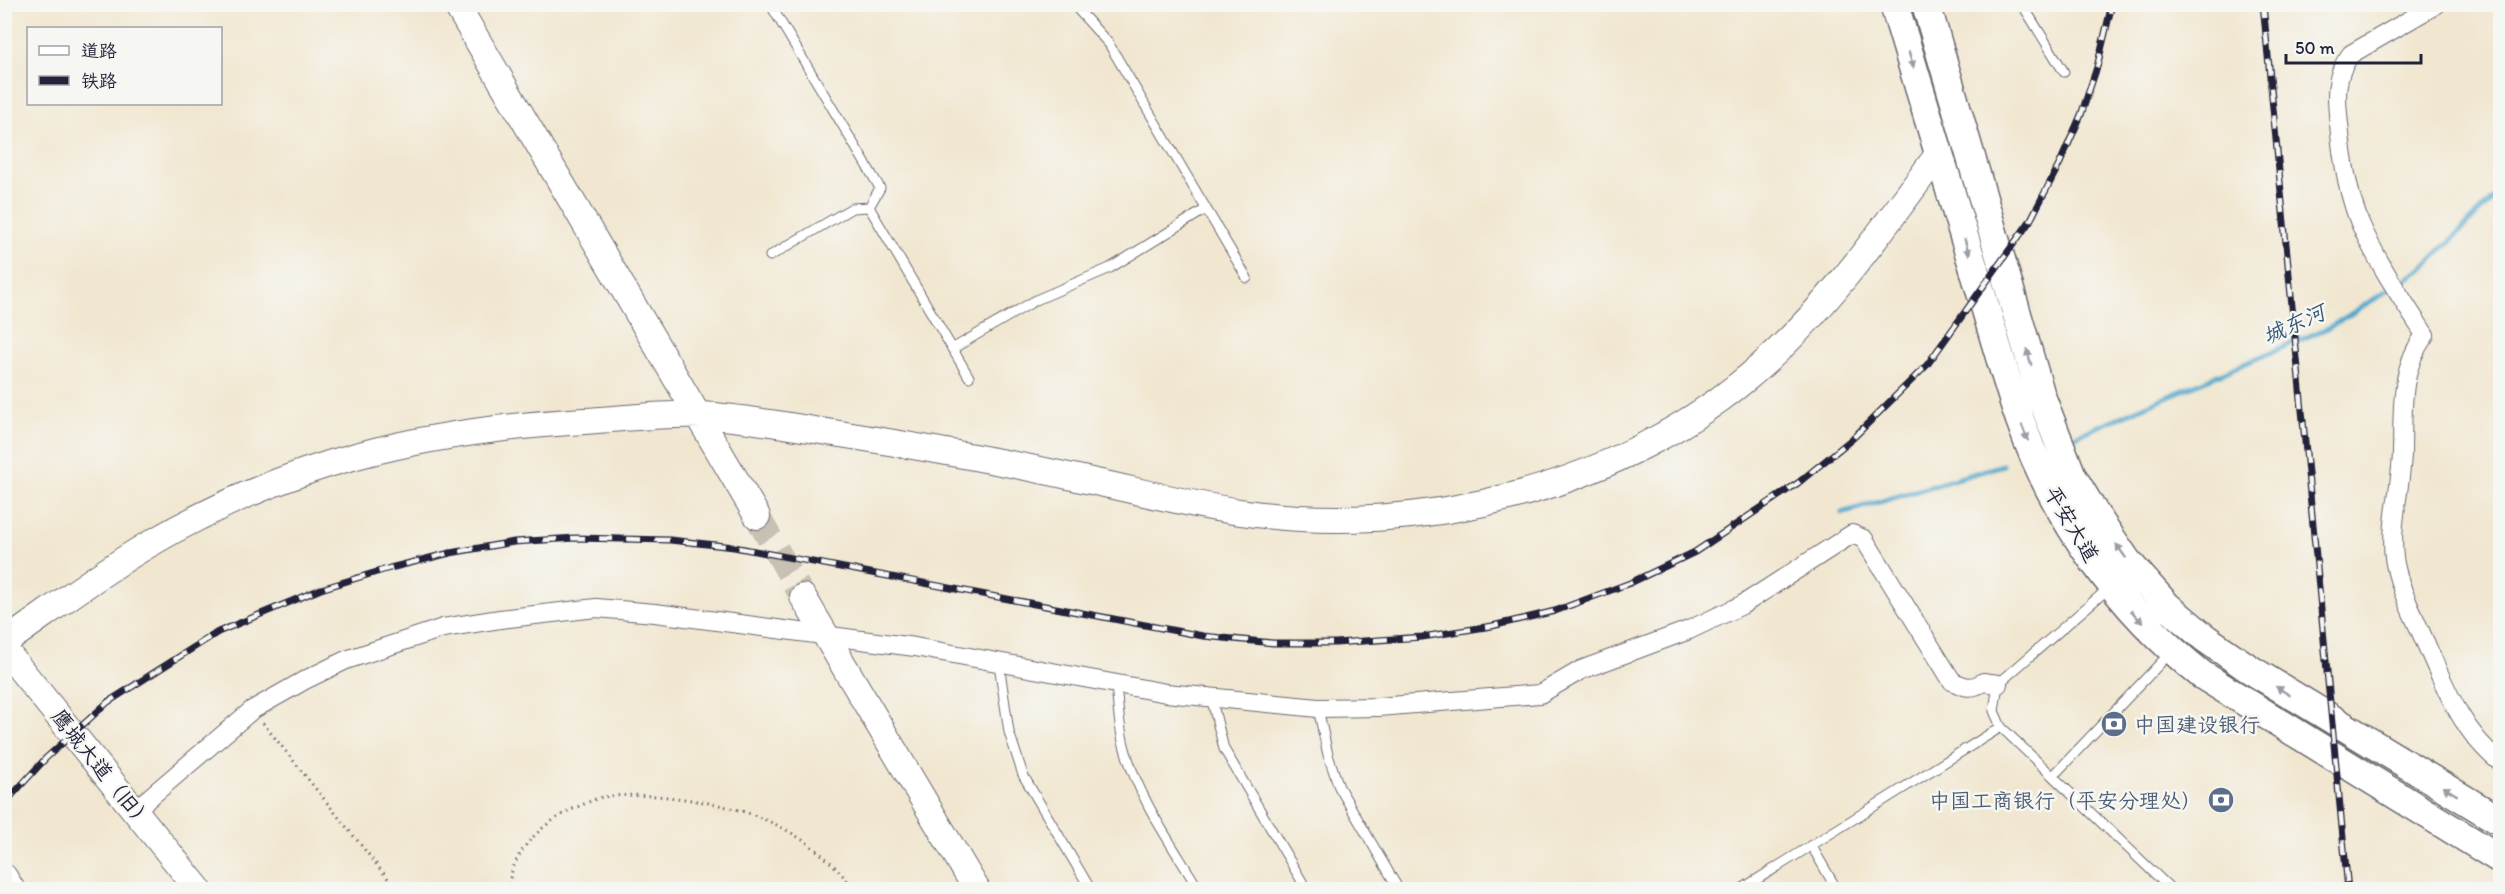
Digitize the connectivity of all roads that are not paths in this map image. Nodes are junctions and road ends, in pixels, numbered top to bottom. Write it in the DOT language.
graph roads {
  1 [pos="456,4"];
  2 [pos="770,4"];
  3 [pos="1073,4"];
  4 [pos="1894,4"];
  5 [pos="1926,4"];
  6 [pos="2022,4"];
  7 [pos="2438,4"];
  8 [pos="2064,72"];
  9 [pos="1939,153"];
  10 [pos="869,207"];
  11 [pos="1206,209"];
  12 [pos="770,256"];
  13 [pos="1247,278"];
  14 [pos="952,349"];
  15 [pos="969,377"];
  16 [pos="698,415"];
  17 [pos="757,516"];
  18 [pos="2111,586"];
  19 [pos="803,597"];
  20 [pos="827,636"];
  21 [pos="4,643"];
  22 [pos="4,649"];
  23 [pos="2172,651"];
  24 [pos="999,664"];
  25 [pos="1116,684"];
  26 [pos="1998,684"];
  27 [pos="1210,697"];
  28 [pos="1318,708"];
  29 [pos="2001,727"];
  30 [pos="2500,762"];
  31 [pos="2053,776"];
  32 [pos="135,810"];
  33 [pos="2500,821"];
  34 [pos="1811,845"];
  35 [pos="2500,859"];
  36 [pos="4,877"];
  37 [pos="12,890"];
  38 [pos="199,890"];
  39 [pos="977,890"];
  40 [pos="1091,890"];
  41 [pos="1199,890"];
  42 [pos="1307,890"];
  43 [pos="1399,890"];
  44 [pos="1740,890"];
  45 [pos="1837,890"];
  46 [pos="2172,890"];
  1 -- 16 [label="street"];
  2 -- 10 [label="lane"];
  3 -- 11 [label="lane"];
  4 -- 9 [label="main road, 平安大道, one-way"];
  33 -- 5 [label="main road, 平安大道, one-way"];
  6 -- 8 [label="lane"];
  7 -- 30 [label="street"];
  9 -- 16 [label="street"];
  9 -- 18 [label="main road, 平安大道, one-way"];
  10 -- 12 [label="lane"];
  10 -- 14 [label="lane"];
  11 -- 13 [label="lane"];
  11 -- 14 [label="lane"];
  14 -- 15 [label="lane"];
  16 -- 17 [label="street"];
  16 -- 21 [label="street"];
  18 -- 23 [label="main road, 平安大道, one-way"];
  18 -- 26 [label="lane"];
  19 -- 20 [label="street"];
  20 -- 24 [label="street"];
  20 -- 32 [label="street"];
  20 -- 39 [label="street"];
  22 -- 32 [label="street, 鹰城大道（旧）"];
  23 -- 31 [label="lane"];
  23 -- 35 [label="main road, 平安大道"];
  24 -- 25 [label="street"];
  24 -- 40 [label="lane"];
  25 -- 27 [label="street"];
  25 -- 41 [label="lane"];
  26 -- 28 [label="street"];
  26 -- 29 [label="lane"];
  27 -- 28 [label="street"];
  27 -- 42 [label="lane"];
  28 -- 43 [label="lane"];
  29 -- 31 [label="lane"];
  29 -- 34 [label="lane"];
  31 -- 46 [label="lane"];
  32 -- 38 [label="street, 鹰城大道（旧）"];
  34 -- 44 [label="lane"];
  34 -- 45 [label="lane"];
  36 -- 37 [label="street"];
}
